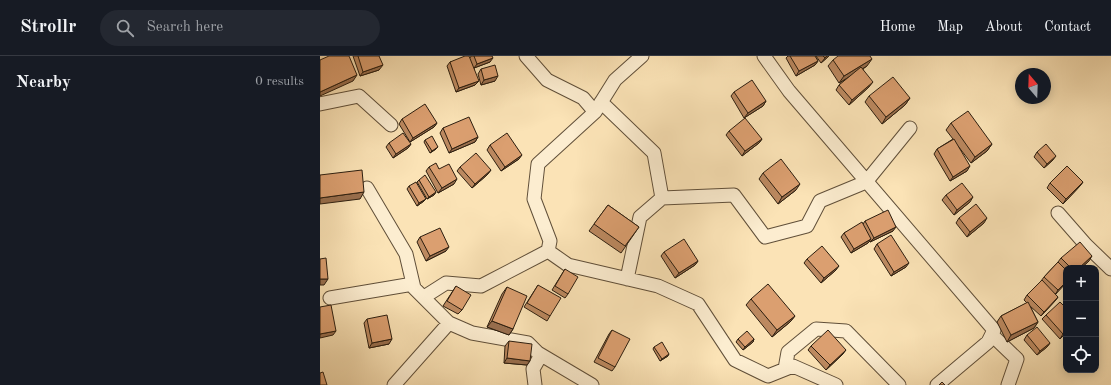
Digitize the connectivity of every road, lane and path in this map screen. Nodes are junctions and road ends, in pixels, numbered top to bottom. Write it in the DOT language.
graph roads {
  1 [pos="526,56"];
  2 [pos="642,56"];
  3 [pos="764,56"];
  4 [pos="320,104"];
  5 [pos="598,107"];
  6 [pos="391,125"];
  7 [pos="910,128"];
  8 [pos="866,182"];
  9 [pos="367,188"];
  10 [pos="662,198"];
  11 [pos="1058,213"];
  12 [pos="548,251"];
  13 [pos="1111,269"];
  14 [pos="627,279"];
  15 [pos="413,284"];
  16 [pos="424,297"];
  17 [pos="330,298"];
  18 [pos="449,323"];
  19 [pos="992,335"];
  20 [pos="541,355"];
  21 [pos="785,369"];
  22 [pos="394,385"];
  23 [pos="535,385"];
  24 [pos="592,385"];
  25 [pos="836,385"];
  26 [pos="899,385"];
  27 [pos="936,385"];
  28 [pos="1008,385"];
  1 -- 5 [label="street"];
  2 -- 5 [label="street"];
  3 -- 8 [label="street"];
  4 -- 6 [label="street"];
  5 -- 10 [label="street"];
  5 -- 12 [label="street"];
  7 -- 8 [label="street"];
  8 -- 10 [label="street"];
  8 -- 19 [label="street"];
  9 -- 15 [label="street"];
  10 -- 14 [label="street"];
  11 -- 13 [label="street"];
  12 -- 14 [label="street"];
  12 -- 16 [label="street"];
  14 -- 21 [label="street"];
  15 -- 16 [label="street"];
  15 -- 17 [label="street"];
  16 -- 18 [label="street"];
  18 -- 20 [label="street"];
  18 -- 22 [label="street"];
  19 -- 27 [label="street"];
  19 -- 28 [label="street"];
  20 -- 23 [label="street"];
  20 -- 24 [label="street"];
  21 -- 25 [label="street"];
  21 -- 26 [label="street"];
}
